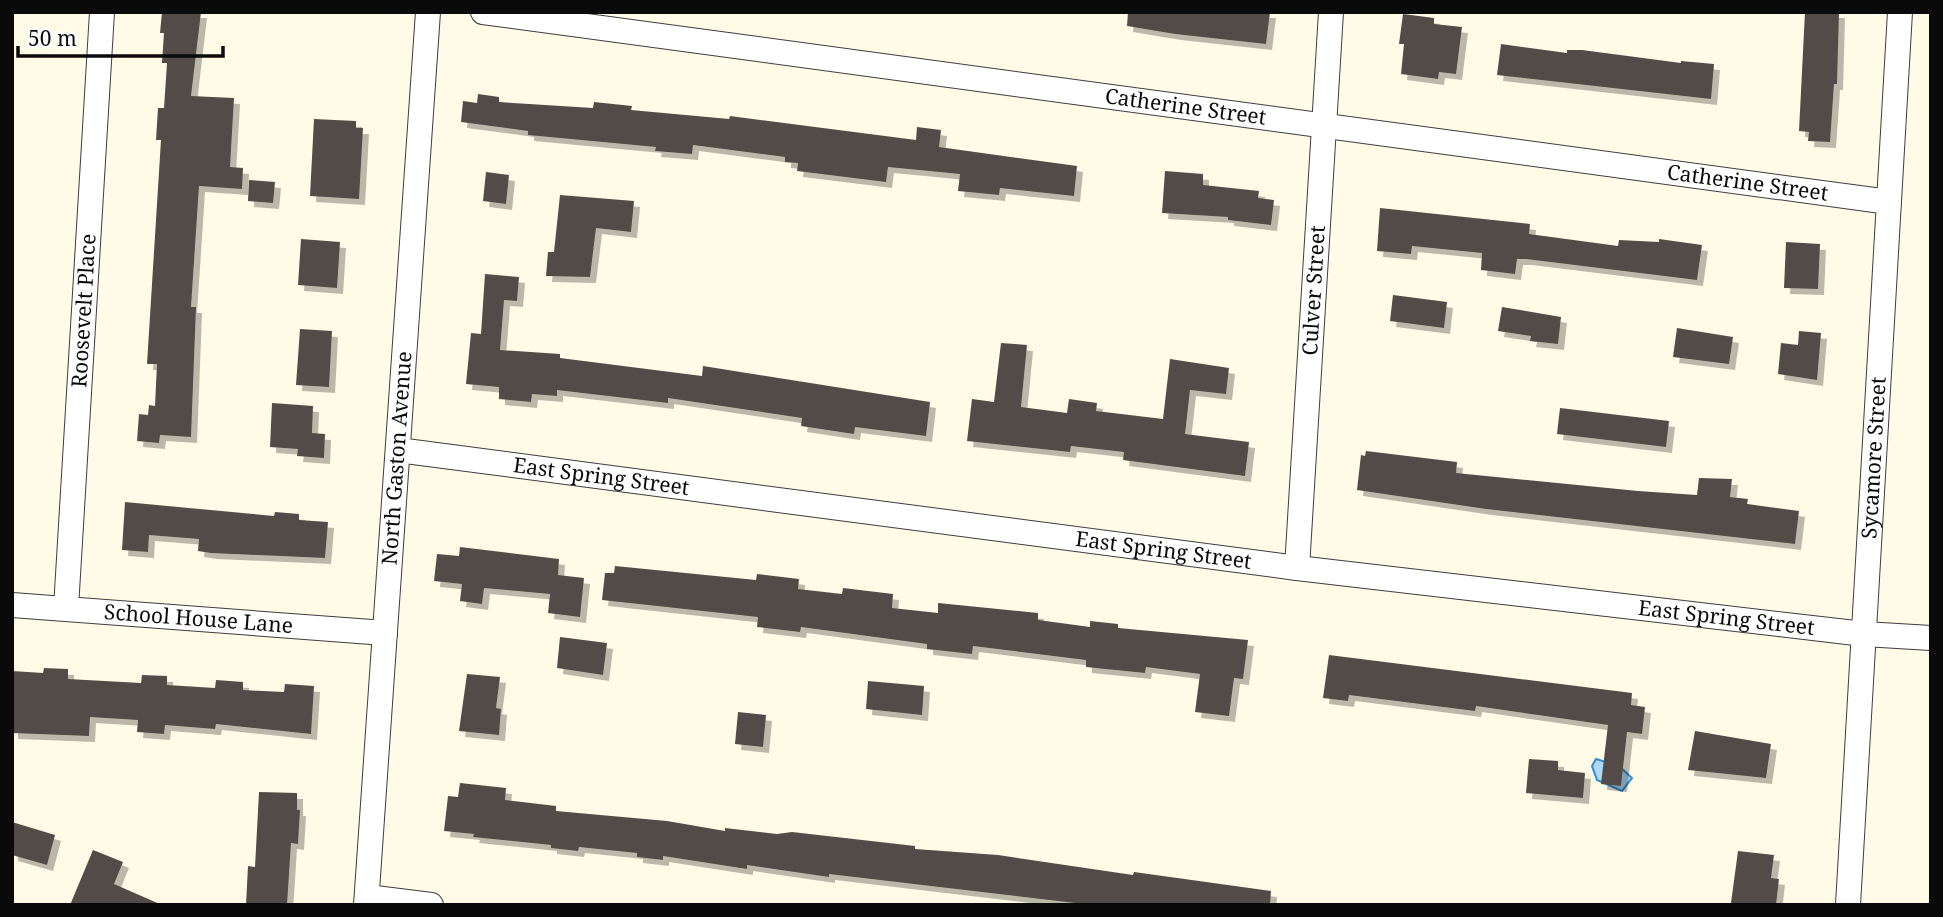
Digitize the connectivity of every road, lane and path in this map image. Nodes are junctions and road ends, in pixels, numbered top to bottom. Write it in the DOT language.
graph roads {
  1 [pos="102,12"];
  2 [pos="428,12"];
  3 [pos="483,12"];
  4 [pos="1331,12"];
  5 [pos="1899,12"];
  6 [pos="1324,124"];
  7 [pos="1889,202"];
  8 [pos="398,450"];
  9 [pos="1297,568"];
  10 [pos="12,605"];
  11 [pos="66,608"];
  12 [pos="385,633"];
  13 [pos="1864,634"];
  14 [pos="1931,638"];
  15 [pos="367,901"];
  16 [pos="431,905"];
  17 [pos="1849,905"];
  1 -- 11 [label="street, Roosevelt Place"];
  2 -- 8 [label="street, North Gaston Avenue"];
  3 -- 6 [label="street, Catherine Street"];
  4 -- 6 [label="street, Culver Street"];
  5 -- 7 [label="street, Sycamore Street"];
  6 -- 7 [label="street, Catherine Street"];
  6 -- 9 [label="street, Culver Street"];
  7 -- 13 [label="street, Sycamore Street"];
  8 -- 9 [label="street, East Spring Street"];
  8 -- 12 [label="street, North Gaston Avenue"];
  9 -- 13 [label="street, East Spring Street"];
  10 -- 11 [label="street, School House Lane"];
  11 -- 12 [label="street, School House Lane"];
  12 -- 15 [label="street, North Gaston Avenue"];
  13 -- 14 [label="street, East Spring Street"];
  13 -- 17 [label="street, Sycamore Street"];
  15 -- 16 [label="street"];
}
